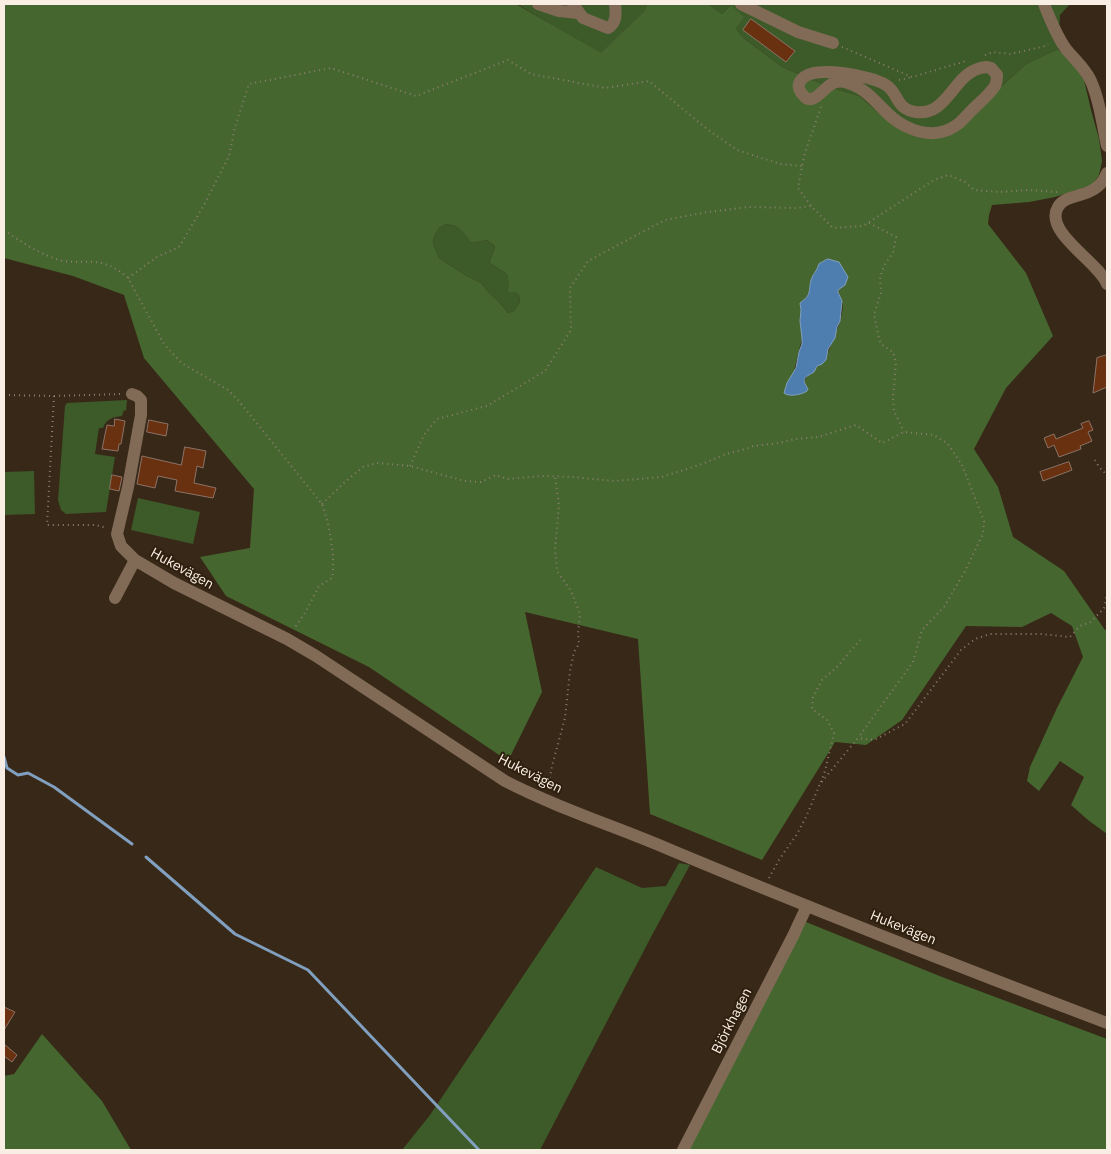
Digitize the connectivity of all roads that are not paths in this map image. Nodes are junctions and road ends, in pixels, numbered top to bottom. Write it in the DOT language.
graph roads {
  1 [pos="538,4"];
  2 [pos="615,4"];
  3 [pos="741,4"];
  4 [pos="1044,4"];
  5 [pos="576,8"];
  6 [pos="833,42"];
  7 [pos="880,82"];
  8 [pos="1107,146"];
  9 [pos="1107,173"];
  10 [pos="1107,284"];
  11 [pos="132,394"];
  12 [pos="135,560"];
  13 [pos="115,598"];
  14 [pos="807,906"];
  15 [pos="1107,1023"];
  16 [pos="683,1150"];
  1 -- 5 [label="street"];
  2 -- 5 [label="street"];
  3 -- 6 [label="street"];
  4 -- 8 [label="street"];
  7 -- 7 [label="street"];
  9 -- 10 [label="street"];
  11 -- 12 [label="street, Hukevägen"];
  12 -- 13 [label="street"];
  12 -- 14 [label="street, Hukevägen"];
  14 -- 15 [label="street, Hukevägen"];
  14 -- 16 [label="street, Björkhagen"];
}
